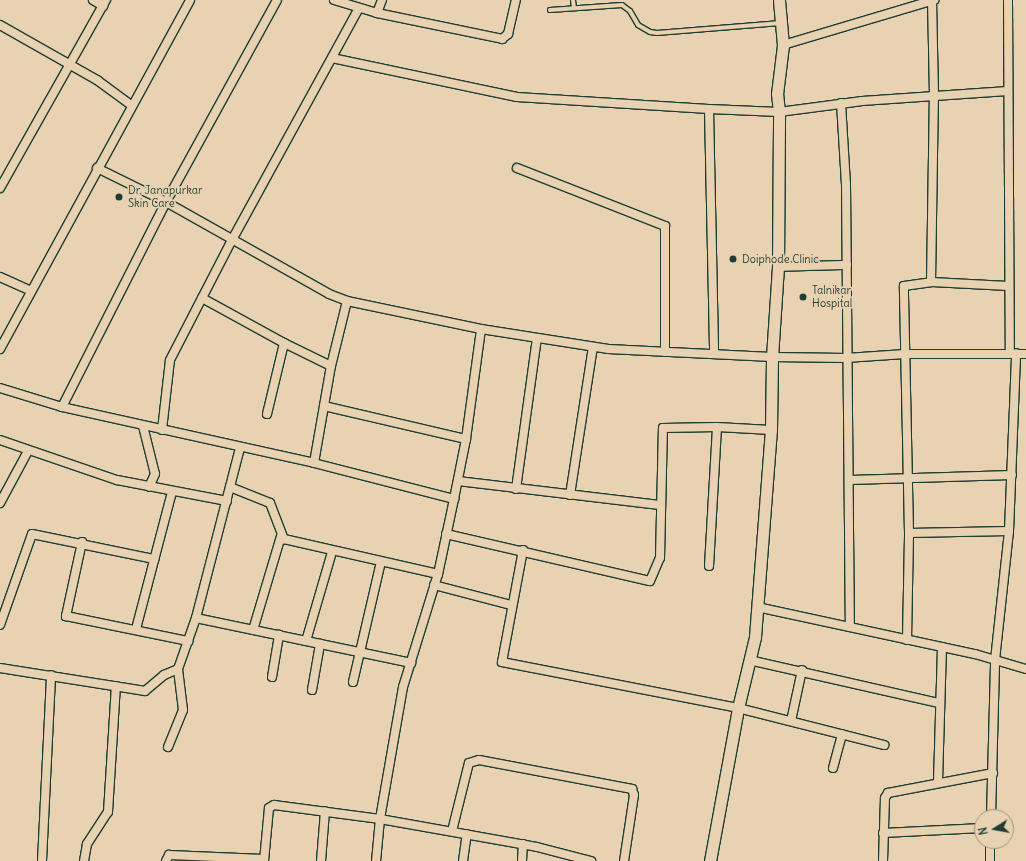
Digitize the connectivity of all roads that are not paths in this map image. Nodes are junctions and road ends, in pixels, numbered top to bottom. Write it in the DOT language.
graph roads {
  1 [pos="93,0"];
  2 [pos="190,0"];
  3 [pos="277,0"];
  4 [pos="334,0"];
  5 [pos="382,0"];
  6 [pos="516,0"];
  7 [pos="573,0"];
  8 [pos="779,0"];
  9 [pos="933,0"];
  10 [pos="1008,0"];
  11 [pos="105,3"];
  12 [pos="359,8"];
  13 [pos="574,8"];
  14 [pos="550,10"];
  15 [pos="377,13"];
  16 [pos="781,22"];
  17 [pos="0,25"];
  18 [pos="783,45"];
  19 [pos="332,58"];
  20 [pos="70,65"];
  21 [pos="1008,91"];
  22 [pos="934,95"];
  23 [pos="841,103"];
  24 [pos="131,105"];
  25 [pos="709,109"];
  26 [pos="779,112"];
  27 [pos="97,168"];
  28 [pos="517,168"];
  29 [pos="0,188"];
  30 [pos="166,202"];
  31 [pos="232,240"];
  32 [pos="847,265"];
  33 [pos="778,267"];
  34 [pos="0,277"];
  35 [pos="931,282"];
  36 [pos="1009,286"];
  37 [pos="31,291"];
  38 [pos="202,298"];
  39 [pos="347,301"];
  40 [pos="481,329"];
  41 [pos="537,338"];
  42 [pos="284,343"];
  43 [pos="593,347"];
  44 [pos="0,349"];
  45 [pos="665,352"];
  46 [pos="714,354"];
  47 [pos="905,354"];
  48 [pos="1013,354"];
  49 [pos="1026,354"];
  50 [pos="772,357"];
  51 [pos="846,358"];
  52 [pos="332,366"];
  53 [pos="0,388"];
  54 [pos="324,406"];
  55 [pos="62,407"];
  56 [pos="267,414"];
  57 [pos="144,426"];
  58 [pos="716,427"];
  59 [pos="162,430"];
  60 [pos="771,430"];
  61 [pos="466,438"];
  62 [pos="0,440"];
  63 [pos="240,448"];
  64 [pos="28,451"];
  65 [pos="314,463"];
  66 [pos="1012,475"];
  67 [pos="908,479"];
  68 [pos="850,480"];
  69 [pos="458,481"];
  70 [pos="149,487"];
  71 [pos="230,487"];
  72 [pos="516,489"];
  73 [pos="172,492"];
  74 [pos="570,494"];
  75 [pos="454,499"];
  76 [pos="227,501"];
  77 [pos="0,503"];
  78 [pos="660,505"];
  79 [pos="1009,531"];
  80 [pos="909,533"];
  81 [pos="446,534"];
  82 [pos="281,536"];
  83 [pos="82,542"];
  84 [pos="523,550"];
  85 [pos="332,552"];
  86 [pos="154,559"];
  87 [pos="381,562"];
  88 [pos="709,566"];
  89 [pos="438,574"];
  90 [pos="434,585"];
  91 [pos="511,605"];
  92 [pos="757,607"];
  93 [pos="196,618"];
  94 [pos="0,625"];
  95 [pos="850,627"];
  96 [pos="136,629"];
  97 [pos="253,630"];
  98 [pos="279,635"];
  99 [pos="907,640"];
  100 [pos="188,641"];
  101 [pos="306,641"];
  102 [pos="320,644"];
  103 [pos="942,647"];
  104 [pos="360,652"];
  105 [pos="749,660"];
  106 [pos="995,660"];
  107 [pos="411,663"];
  108 [pos="0,668"];
  109 [pos="178,669"];
  110 [pos="1026,669"];
  111 [pos="802,670"];
  112 [pos="51,675"];
  113 [pos="272,677"];
  114 [pos="353,682"];
  115 [pos="116,686"];
  116 [pos="312,690"];
  117 [pos="939,703"];
  118 [pos="738,708"];
  119 [pos="791,721"];
  120 [pos="842,734"];
  121 [pos="884,745"];
  122 [pos="168,747"];
  123 [pos="833,768"];
  124 [pos="993,773"];
  125 [pos="938,782"];
  126 [pos="992,809"];
  127 [pos="325,811"];
  128 [pos="380,819"];
  129 [pos="974,828"];
  130 [pos="452,831"];
  131 [pos="883,833"];
  132 [pos="467,834"];
  133 [pos="523,844"];
  134 [pos="990,849"];
  135 [pos="264,860"];
  136 [pos="42,861"];
  137 [pos="84,861"];
  138 [pos="166,861"];
  139 [pos="321,861"];
  140 [pos="376,861"];
  141 [pos="463,861"];
  142 [pos="522,861"];
  143 [pos="591,861"];
  144 [pos="624,861"];
  145 [pos="710,861"];
  146 [pos="883,861"];
  147 [pos="990,861"];
  1 -- 11 [label="street"];
  2 -- 24 [label="street"];
  3 -- 30 [label="street"];
  4 -- 12 [label="street"];
  5 -- 15 [label="street"];
  6 -- 15 [label="street"];
  7 -- 13 [label="lane"];
  8 -- 16 [label="street"];
  9 -- 18 [label="street"];
  9 -- 22 [label="street"];
  10 -- 21 [label="street"];
  11 -- 20 [label="street"];
  12 -- 15 [label="street"];
  12 -- 19 [label="street"];
  13 -- 14 [label="lane"];
  13 -- 16 [label="lane"];
  16 -- 18 [label="street"];
  17 -- 20 [label="street"];
  18 -- 26 [label="street"];
  19 -- 25 [label="street"];
  19 -- 31 [label="street"];
  20 -- 24 [label="street"];
  20 -- 29 [label="street"];
  21 -- 22 [label="street"];
  21 -- 36 [label="street"];
  22 -- 23 [label="street"];
  22 -- 35 [label="street"];
  23 -- 26 [label="street"];
  23 -- 32 [label="street"];
  24 -- 27 [label="street"];
  25 -- 26 [label="street"];
  25 -- 46 [label="street"];
  26 -- 33 [label="street"];
  27 -- 30 [label="street"];
  27 -- 37 [label="street"];
  28 -- 45 [label="street"];
  30 -- 31 [label="street"];
  30 -- 55 [label="street"];
  31 -- 38 [label="street"];
  31 -- 39 [label="street"];
  32 -- 33 [label="street"];
  32 -- 51 [label="street"];
  33 -- 50 [label="street"];
  34 -- 37 [label="street"];
  35 -- 36 [label="street"];
  35 -- 47 [label="street"];
  36 -- 48 [label="street"];
  37 -- 44 [label="street"];
  38 -- 42 [label="street"];
  38 -- 59 [label="street"];
  39 -- 40 [label="street"];
  39 -- 52 [label="street"];
  40 -- 41 [label="street"];
  40 -- 61 [label="street"];
  41 -- 43 [label="street"];
  41 -- 72 [label="street"];
  42 -- 52 [label="street"];
  42 -- 56 [label="street"];
  43 -- 45 [label="street"];
  43 -- 74 [label="street"];
  45 -- 46 [label="street"];
  46 -- 50 [label="street"];
  47 -- 48 [label="street"];
  47 -- 51 [label="street"];
  47 -- 67 [label="street"];
  48 -- 49 [label="street"];
  48 -- 66 [label="street"];
  50 -- 51 [label="street"];
  50 -- 60 [label="street"];
  51 -- 68 [label="street"];
  52 -- 54 [label="street"];
  53 -- 55 [label="street"];
  54 -- 61 [label="street"];
  54 -- 65 [label="street"];
  55 -- 57 [label="street"];
  57 -- 59 [label="street"];
  57 -- 70 [label="street"];
  58 -- 60 [label="street"];
  58 -- 78 [label="street"];
  58 -- 88 [label="street"];
  59 -- 63 [label="street"];
  60 -- 92 [label="street"];
  61 -- 69 [label="street"];
  62 -- 64 [label="street"];
  63 -- 65 [label="street"];
  63 -- 71 [label="street"];
  64 -- 70 [label="street"];
  64 -- 77 [label="street"];
  65 -- 75 [label="street"];
  66 -- 67 [label="street"];
  66 -- 79 [label="street"];
  67 -- 68 [label="street"];
  67 -- 80 [label="street"];
  68 -- 95 [label="street"];
  69 -- 72 [label="street"];
  69 -- 75 [label="street"];
  70 -- 73 [label="street"];
  71 -- 76 [label="street"];
  71 -- 82 [label="street"];
  72 -- 74 [label="street"];
  73 -- 76 [label="street"];
  73 -- 86 [label="street"];
  74 -- 78 [label="street"];
  75 -- 81 [label="street"];
  76 -- 93 [label="street"];
  78 -- 84 [label="street"];
  79 -- 80 [label="street"];
  79 -- 106 [label="street"];
  80 -- 99 [label="street"];
  81 -- 84 [label="street"];
  81 -- 89 [label="street"];
  82 -- 85 [label="street"];
  82 -- 97 [label="street"];
  83 -- 86 [label="street"];
  83 -- 94 [label="street"];
  83 -- 96 [label="street"];
  84 -- 91 [label="street"];
  85 -- 87 [label="street"];
  85 -- 101 [label="street"];
  86 -- 96 [label="street"];
  87 -- 89 [label="street"];
  87 -- 104 [label="street"];
  89 -- 90 [label="street"];
  90 -- 91 [label="street"];
  90 -- 107 [label="street"];
  91 -- 118 [label="street"];
  92 -- 95 [label="street"];
  92 -- 105 [label="street"];
  93 -- 97 [label="street"];
  93 -- 100 [label="street"];
  95 -- 99 [label="street"];
  96 -- 100 [label="street"];
  97 -- 98 [label="street"];
  98 -- 101 [label="street"];
  98 -- 113 [label="street"];
  99 -- 103 [label="street"];
  100 -- 109 [label="street"];
  101 -- 102 [label="street"];
  102 -- 104 [label="street"];
  102 -- 116 [label="street"];
  103 -- 106 [label="street"];
  103 -- 117 [label="street"];
  104 -- 107 [label="street"];
  104 -- 114 [label="street"];
  105 -- 111 [label="street"];
  105 -- 118 [label="street"];
  106 -- 110 [label="street"];
  106 -- 124 [label="street"];
  107 -- 128 [label="street"];
  108 -- 112 [label="street"];
  109 -- 115 [label="street"];
  109 -- 122 [label="street"];
  111 -- 117 [label="street"];
  111 -- 119 [label="street"];
  112 -- 115 [label="street"];
  112 -- 136 [label="street"];
  115 -- 137 [label="street"];
  117 -- 125 [label="street"];
  118 -- 119 [label="street"];
  118 -- 145 [label="street"];
  119 -- 120 [label="street"];
  120 -- 121 [label="street"];
  120 -- 123 [label="street"];
  124 -- 125 [label="street"];
  124 -- 126 [label="street"];
  125 -- 131 [label="street"];
  127 -- 128 [label="street"];
  127 -- 135 [label="street"];
  127 -- 139 [label="street"];
  128 -- 130 [label="street"];
  128 -- 140 [label="street"];
  129 -- 131 [label="street"];
  130 -- 132 [label="street"];
  130 -- 144 [label="street"];
  131 -- 146 [label="street"];
  132 -- 133 [label="street"];
  132 -- 141 [label="street"];
  133 -- 142 [label="street"];
  133 -- 143 [label="street"];
  134 -- 147 [label="street"];
  135 -- 138 [label="street"];
}
